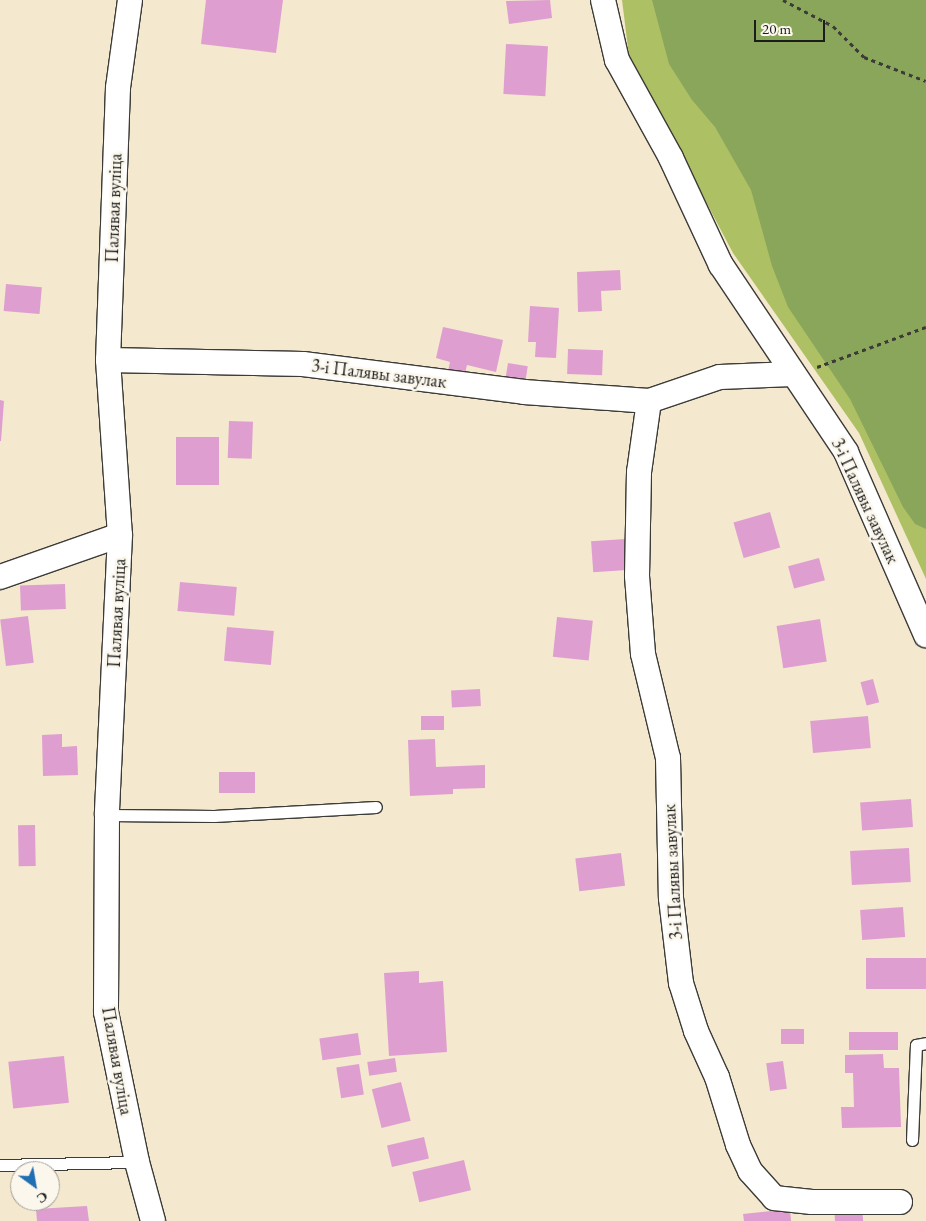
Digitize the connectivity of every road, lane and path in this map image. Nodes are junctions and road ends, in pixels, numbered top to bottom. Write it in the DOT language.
graph roads {
  1 [pos="130,0"];
  2 [pos="603,0"];
  3 [pos="782,0"];
  4 [pos="926,81"];
  5 [pos="926,327"];
  6 [pos="108,360"];
  7 [pos="792,374"];
  8 [pos="649,401"];
  9 [pos="120,535"];
  10 [pos="0,577"];
  11 [pos="926,635"];
  12 [pos="376,807"];
  13 [pos="107,815"];
  14 [pos="926,1043"];
  15 [pos="912,1140"];
  16 [pos="137,1162"];
  17 [pos="0,1165"];
  18 [pos="900,1202"];
  19 [pos="153,1221"];
  1 -- 6 [label="street, Палявая вуліца"];
  2 -- 7 [label="street, 3-і Палявы завулак"];
  3 -- 4 [label="path"];
  5 -- 7 [label="path"];
  6 -- 8 [label="street, 3-і Палявы завулак"];
  6 -- 9 [label="street, Палявая вуліца"];
  7 -- 8 [label="street, 3-і Палявы завулак"];
  7 -- 11 [label="street, 3-і Палявы завулак"];
  8 -- 18 [label="street, 3-і Палявы завулак"];
  9 -- 10 [label="street"];
  9 -- 13 [label="street, Палявая вуліца"];
  12 -- 13 [label="lane"];
  13 -- 16 [label="street, Палявая вуліца"];
  14 -- 15 [label="lane"];
  16 -- 17 [label="lane"];
  16 -- 19 [label="street, Палявая вуліца"];
}
